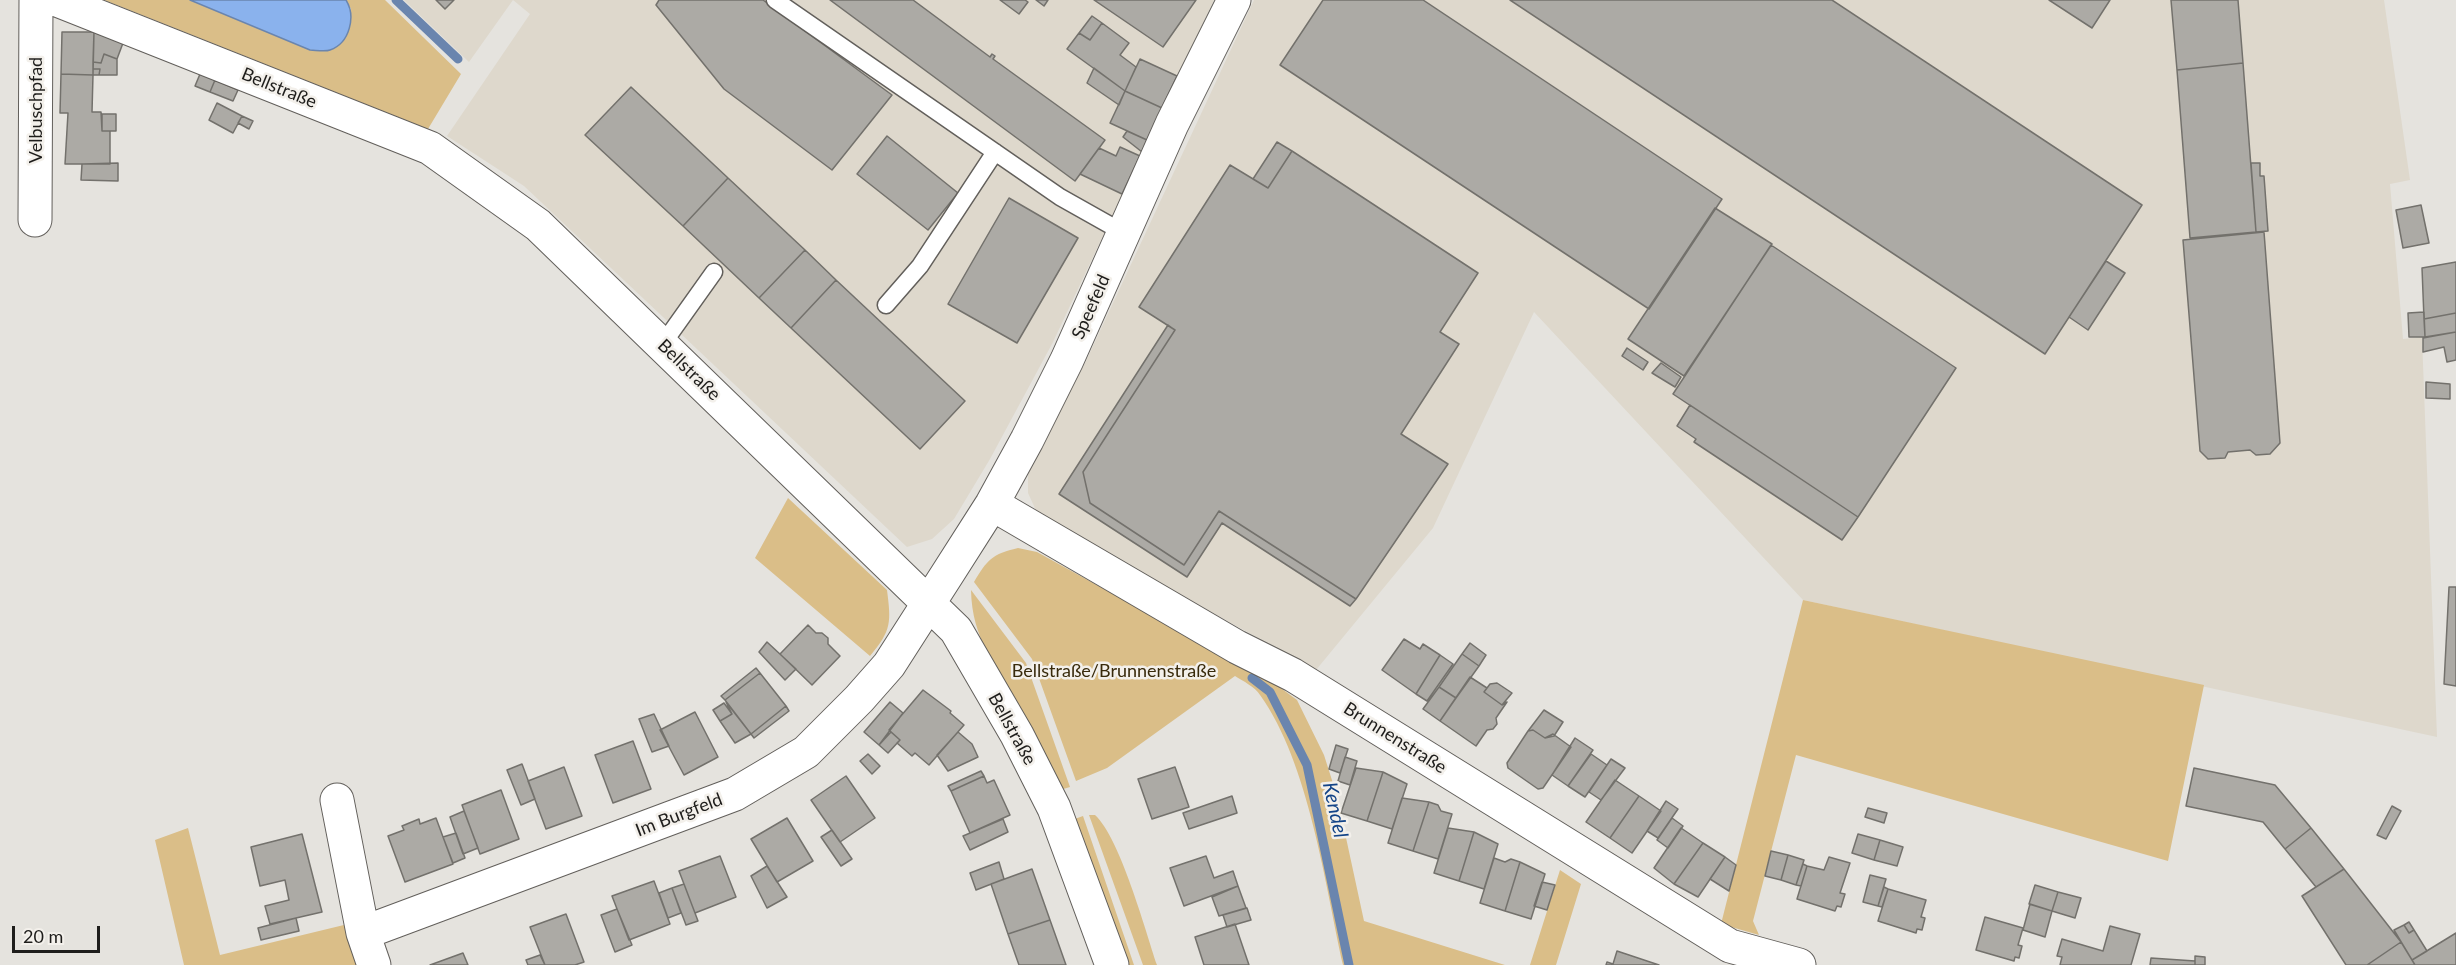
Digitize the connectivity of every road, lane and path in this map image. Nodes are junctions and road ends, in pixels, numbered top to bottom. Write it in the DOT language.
graph roads {
  1 [pos="36,0"];
  2 [pos="57,0"];
  3 [pos="775,0"];
  4 [pos="1234,0"];
  5 [pos="995,152"];
  6 [pos="35,220"];
  7 [pos="1124,233"];
  8 [pos="714,272"];
  9 [pos="886,305"];
  10 [pos="662,345"];
  11 [pos="992,504"];
  12 [pos="929,603"];
  13 [pos="337,800"];
  14 [pos="363,933"];
  15 [pos="1727,956"];
  16 [pos="374,965"];
  17 [pos="1112,965"];
  18 [pos="1799,965"];
  1 -- 6 [label="street, Velbuschpfad"];
  2 -- 10 [label="street, Bellstraße"];
  3 -- 5 [label="lane"];
  4 -- 7 [label="street, Speefeld"];
  5 -- 7 [label="lane"];
  5 -- 9 [label="lane"];
  7 -- 11 [label="street, Speefeld"];
  8 -- 10 [label="lane"];
  10 -- 12 [label="street, Bellstraße"];
  11 -- 12 [label="street, Speefeld"];
  11 -- 15 [label="street, Brunnenstraße"];
  12 -- 14 [label="street, Im Burgfeld"];
  12 -- 17 [label="street, Bellstraße"];
  13 -- 14 [label="street"];
  14 -- 16 [label="street"];
  15 -- 18 [label="street, Brunnenstraße"];
}
